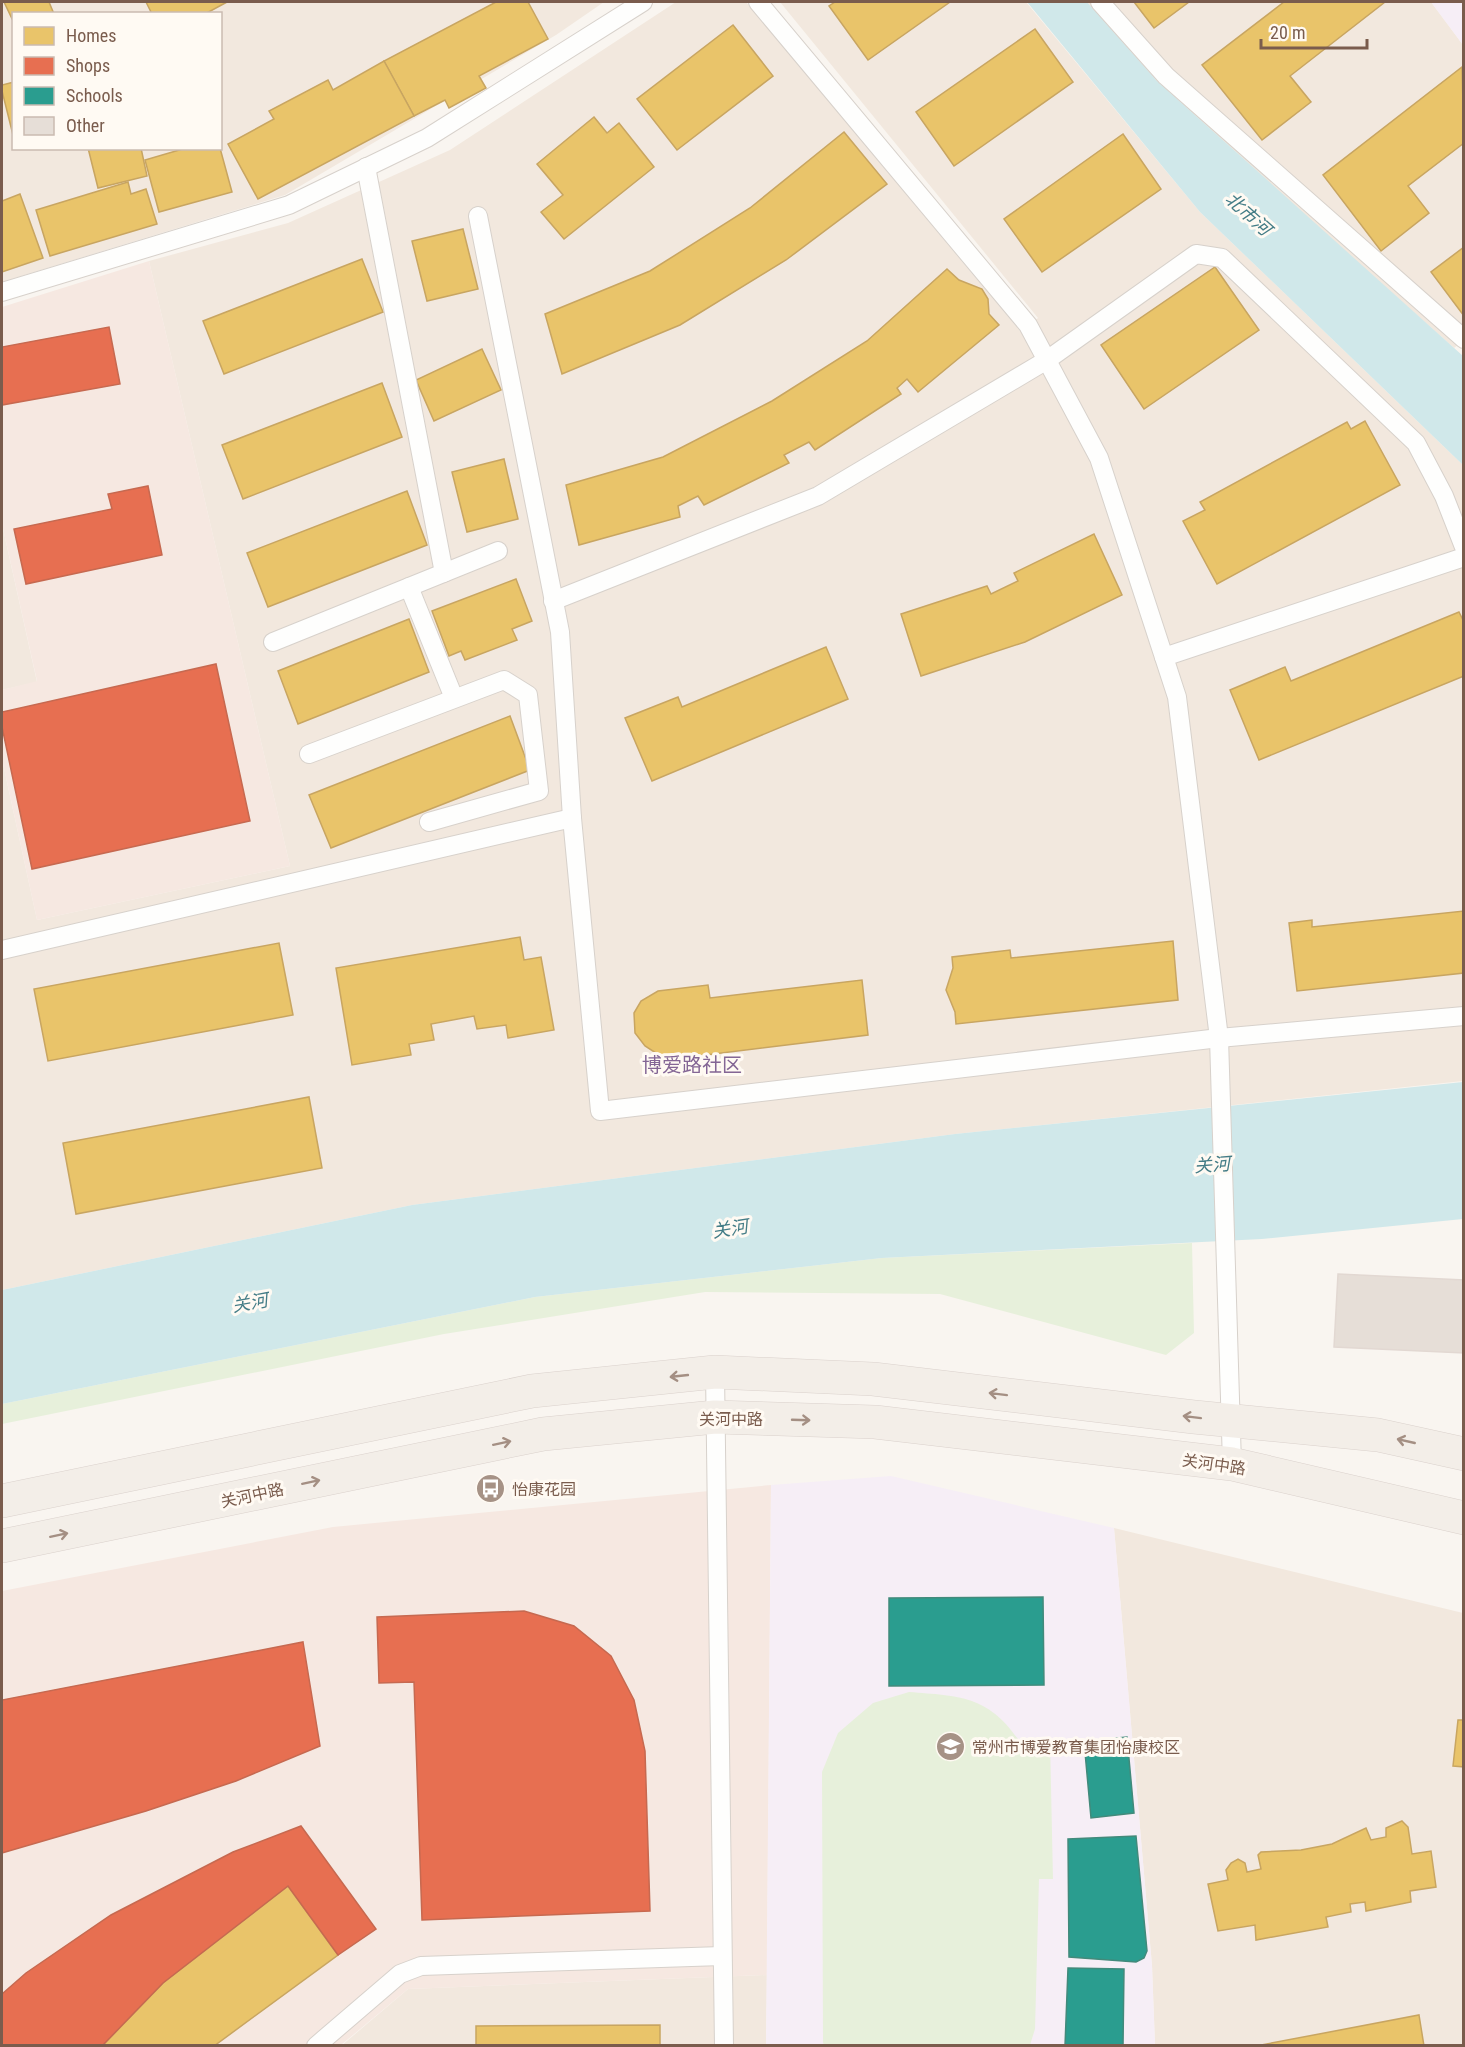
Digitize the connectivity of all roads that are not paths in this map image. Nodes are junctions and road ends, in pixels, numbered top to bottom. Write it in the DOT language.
graph roads {
  1 [pos="643,2"];
  2 [pos="758,2"];
  3 [pos="1100,2"];
  4 [pos="366,168"];
  5 [pos="478,216"];
  6 [pos="2,292"];
  7 [pos="1464,339"];
  8 [pos="1047,360"];
  9 [pos="1464,547"];
  10 [pos="498,551"];
  11 [pos="1464,557"];
  12 [pos="444,573"];
  13 [pos="409,587"];
  14 [pos="553,601"];
  15 [pos="273,642"];
  16 [pos="1164,657"];
  17 [pos="454,698"];
  18 [pos="309,754"];
  19 [pos="572,818"];
  20 [pos="429,822"];
  21 [pos="2,950"];
  22 [pos="1464,1016"];
  23 [pos="1219,1038"];
  24 [pos="715,1372"];
  25 [pos="715,1417"];
  26 [pos="1231,1421"];
  27 [pos="1464,1454"];
  28 [pos="1232,1464"];
  29 [pos="2,1501"];
  30 [pos="1464,1518"];
  31 [pos="2,1546"];
  32 [pos="722,1956"];
  33 [pos="316,2046"];
  34 [pos="723,2046"];
  1 -- 4 [label="lane"];
  2 -- 8 [label="lane"];
  3 -- 7 [label="lane"];
  4 -- 6 [label="lane"];
  4 -- 12 [label="lane"];
  5 -- 14 [label="lane"];
  8 -- 9 [label="lane"];
  8 -- 14 [label="lane"];
  8 -- 16 [label="lane"];
  10 -- 12 [label="lane"];
  11 -- 16 [label="lane"];
  12 -- 13 [label="lane"];
  13 -- 15 [label="lane"];
  13 -- 17 [label="lane"];
  14 -- 19 [label="lane"];
  16 -- 23 [label="lane"];
  17 -- 18 [label="lane"];
  17 -- 20 [label="lane"];
  19 -- 21 [label="lane"];
  19 -- 23 [label="lane"];
  22 -- 23 [label="lane"];
  23 -- 26 [label="lane"];
  24 -- 25 [label="lane"];
  26 -- 24 [label="main road, one-way"];
  24 -- 29 [label="main road, one-way"];
  25 -- 28 [label="main road, 关河中路, one-way"];
  31 -- 25 [label="main road, 关河中路, one-way"];
  25 -- 32 [label="lane"];
  27 -- 26 [label="main road, one-way"];
  26 -- 28 [label="lane"];
  28 -- 30 [label="main road, 关河中路"];
  32 -- 33 [label="lane"];
  32 -- 34 [label="lane"];
}
